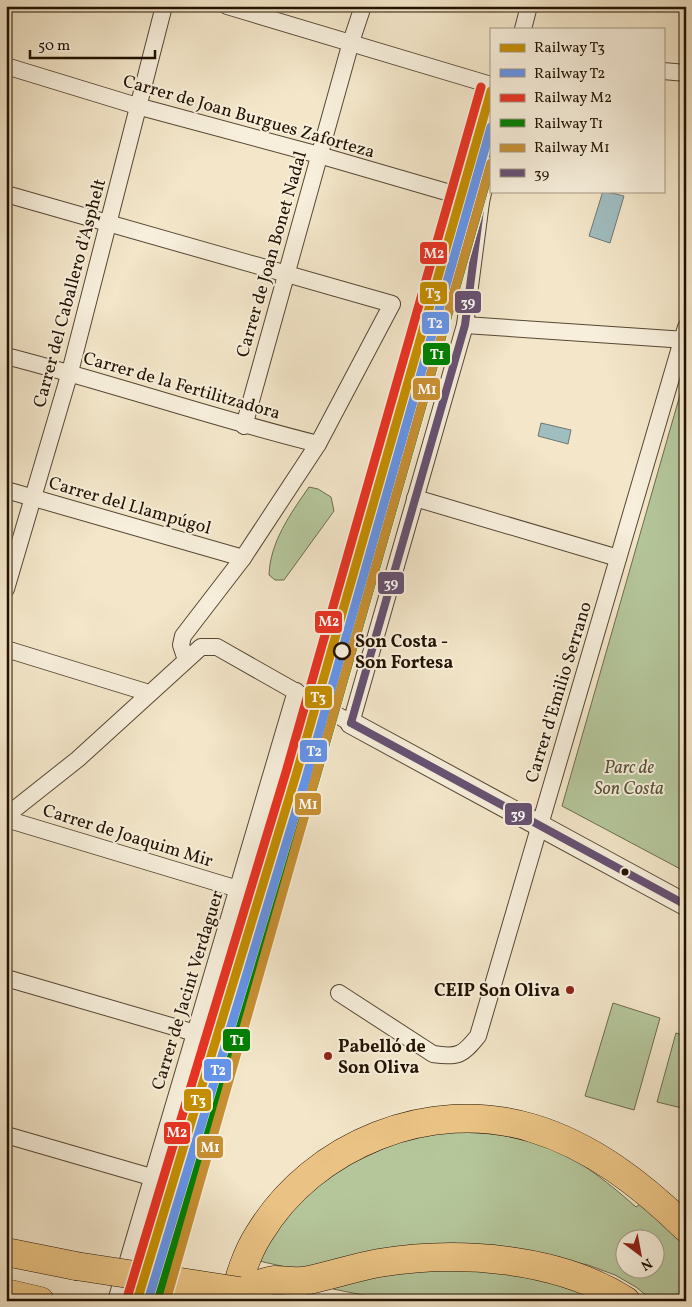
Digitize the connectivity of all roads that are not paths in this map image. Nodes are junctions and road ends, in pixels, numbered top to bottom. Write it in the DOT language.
graph roads {
  1 [pos="164,6"];
  2 [pos="228,6"];
  3 [pos="363,6"];
  4 [pos="529,6"];
  5 [pos="523,28"];
  6 [pos="350,42"];
  7 [pos="6,66"];
  8 [pos="664,71"];
  9 [pos="686,73"];
  10 [pos="490,85"];
  11 [pos="137,106"];
  12 [pos="319,155"];
  13 [pos="490,162"];
  14 [pos="6,194"];
  15 [pos="481,202"];
  16 [pos="108,224"];
  17 [pos="286,273"];
  18 [pos="465,324"];
  19 [pos="685,336"];
  20 [pos="6,356"];
  21 [pos="70,372"];
  22 [pos="244,426"];
  23 [pos="318,444"];
  24 [pos="6,490"];
  25 [pos="34,497"];
  26 [pos="415,498"];
  27 [pos="243,558"];
  28 [pos="618,558"];
  29 [pos="6,589"];
  30 [pos="6,649"];
  31 [pos="186,660"];
  32 [pos="296,691"];
  33 [pos="149,693"];
  34 [pos="351,723"];
  35 [pos="6,817"];
  36 [pos="539,826"];
  37 [pos="238,889"];
  38 [pos="686,905"];
  39 [pos="6,978"];
  40 [pos="339,992"];
  41 [pos="195,1033"];
  42 [pos="6,1135"];
  43 [pos="151,1177"];
  44 [pos="686,1228"];
  45 [pos="6,1252"];
  46 [pos="6,1293"];
  47 [pos="236,1296"];
  48 [pos="40,1301"];
  49 [pos="116,1301"];
  50 [pos="276,1301"];
  51 [pos="626,1301"];
  1 -- 11 [label="street, Carrer del Caballero d'Asphelt"];
  2 -- 6 [label="street"];
  3 -- 6 [label="street, Carrer de Joan Bonet Nadal"];
  4 -- 5 [label="street"];
  6 -- 10 [label="street"];
  6 -- 12 [label="street, Carrer de Joan Bonet Nadal"];
  7 -- 11 [label="street, Carrer de Joan Burgues Zaforteza"];
  8 -- 9 [label="street"];
  11 -- 12 [label="street, Carrer de Joan Burgues Zaforteza"];
  11 -- 16 [label="street, Carrer del Caballero d'Asphelt"];
  12 -- 15 [label="street, Carrer de Joan Burgues Zaforteza"];
  12 -- 17 [label="street, Carrer de Joan Bonet Nadal"];
  13 -- 15 [label="street"];
  14 -- 16 [label="street"];
  15 -- 18 [label="street"];
  16 -- 17 [label="street"];
  16 -- 21 [label="street, Carrer del Caballero d'Asphelt"];
  17 -- 22 [label="street, Carrer de Joan Bonet Nadal"];
  17 -- 23 [label="street"];
  18 -- 19 [label="street"];
  18 -- 26 [label="street"];
  19 -- 28 [label="street, Carrer d'Emilio Serrano"];
  20 -- 21 [label="street, Carrer de la Fertilitzadora"];
  21 -- 22 [label="street, Carrer de la Fertilitzadora"];
  21 -- 25 [label="street, Carrer del Caballero d'Asphelt"];
  22 -- 23 [label="street, Carrer de la Fertilitzadora"];
  23 -- 27 [label="street"];
  24 -- 25 [label="street, Carrer del Llampúgol"];
  25 -- 27 [label="street, Carrer del Llampúgol"];
  25 -- 29 [label="street, Carrer del Caballero d'Asphelt"];
  26 -- 28 [label="street"];
  26 -- 34 [label="street"];
  27 -- 31 [label="street"];
  28 -- 36 [label="street, Carrer d'Emilio Serrano"];
  30 -- 33 [label="street"];
  31 -- 32 [label="street"];
  31 -- 33 [label="street"];
  32 -- 34 [label="street"];
  32 -- 37 [label="street, Carrer de Jacint Verdaguer"];
  33 -- 35 [label="street"];
  34 -- 36 [label="street"];
  35 -- 37 [label="street, Carrer de Joaquim Mir"];
  36 -- 38 [label="street"];
  36 -- 40 [label="street, Carrer d'Emilio Serrano"];
  37 -- 41 [label="street, Carrer de Jacint Verdaguer"];
  39 -- 41 [label="street"];
  41 -- 43 [label="street, Carrer de Jacint Verdaguer"];
  42 -- 43 [label="street"];
  43 -- 49 [label="street, Carrer de Jacint Verdaguer"];
  44 -- 47 [label="highway"];
  45 -- 47 [label="highway, bridge"];
  46 -- 48 [label="highway"];
  47 -- 50 [label="highway"];
  47 -- 51 [label="highway"];
}
